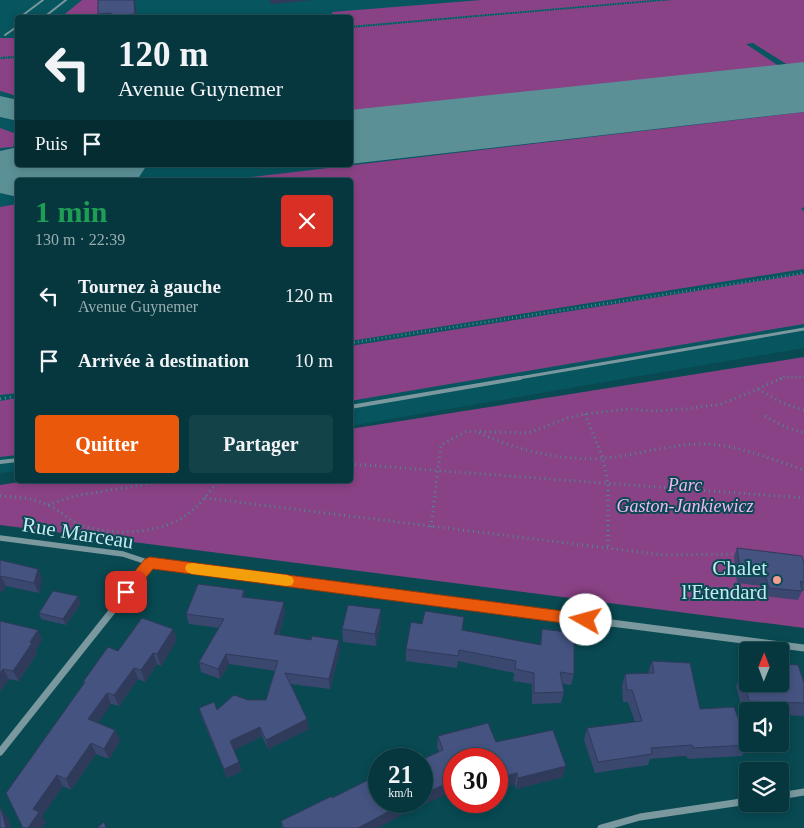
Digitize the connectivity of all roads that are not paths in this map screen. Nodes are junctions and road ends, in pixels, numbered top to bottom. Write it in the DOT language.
graph roads {
  1 [pos="43,0"];
  2 [pos="66,0"];
  3 [pos="23,15"];
  4 [pos="47,15"];
  5 [pos="15,28"];
  6 [pos="5,35"];
  7 [pos="804,330"];
  8 [pos="353,406"];
  9 [pos="15,460"];
  10 [pos="0,462"];
  11 [pos="0,538"];
  12 [pos="150,563"];
  13 [pos="804,648"];
  14 [pos="0,752"];
  15 [pos="804,792"];
  16 [pos="789,794"];
  17 [pos="739,802"];
  18 [pos="601,828"];
  1 -- 3 [label="lane"];
  2 -- 4 [label="lane"];
  5 -- 6 [label="lane"];
  7 -- 8 [label="lane"];
  9 -- 10 [label="lane"];
  11 -- 12 [label="street, Rue Marceau"];
  12 -- 13 [label="street, Rue Marceau"];
  12 -- 14 [label="street"];
  15 -- 16 [label="street"];
  17 -- 18 [label="street"];
}
